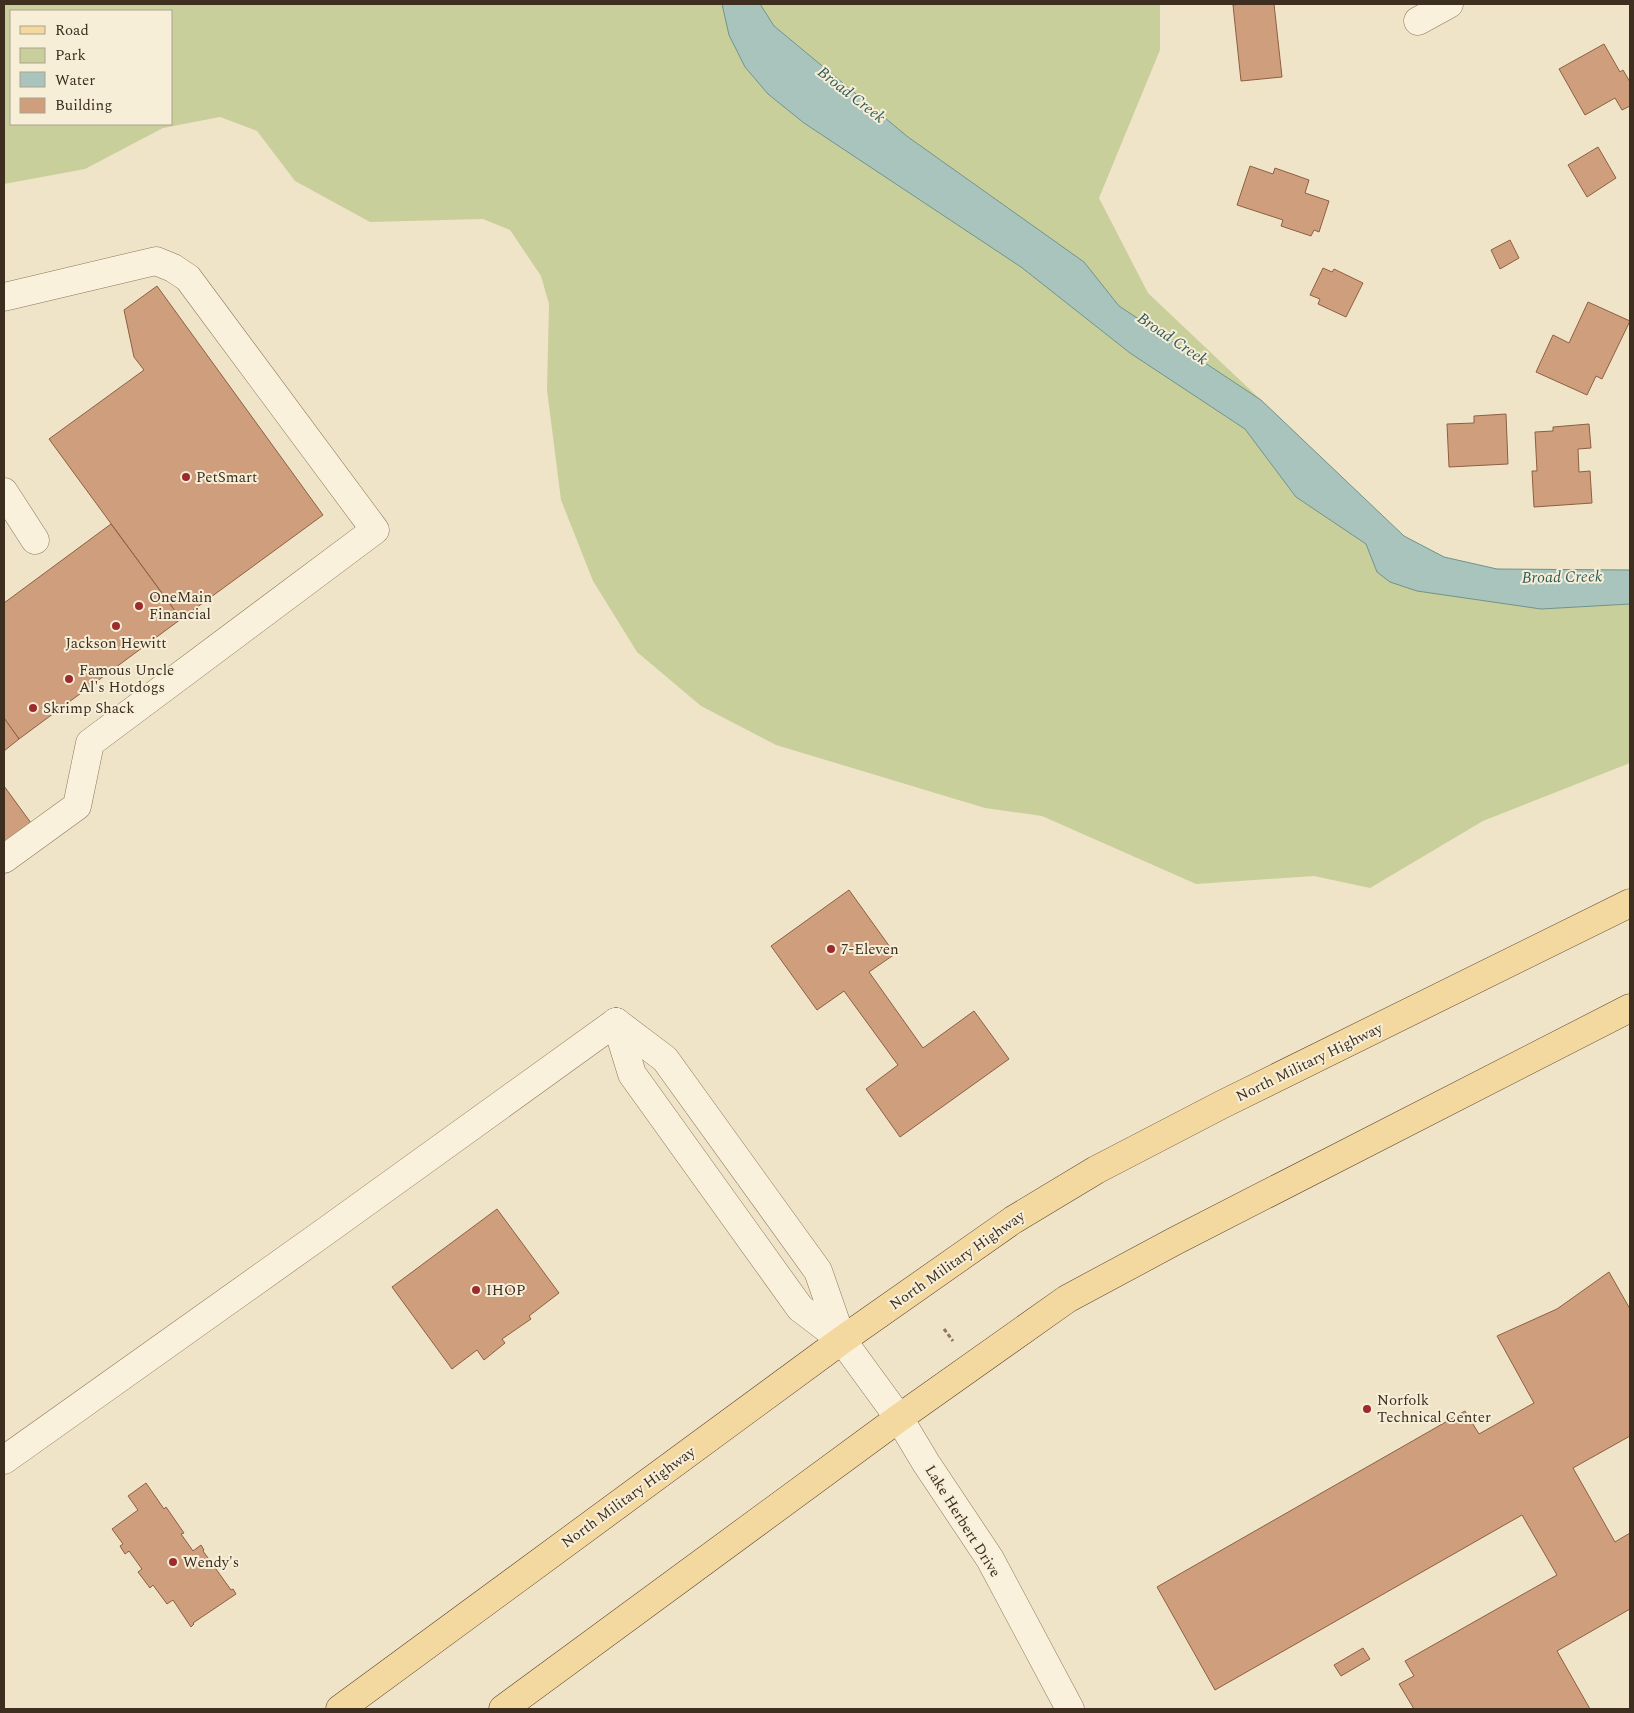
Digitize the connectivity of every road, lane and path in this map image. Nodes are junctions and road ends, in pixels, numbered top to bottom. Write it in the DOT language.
graph roads {
  1 [pos="1449,4"];
  2 [pos="1418,21"];
  3 [pos="4,297"];
  4 [pos="4,492"];
  5 [pos="35,540"];
  6 [pos="4,859"];
  7 [pos="1630,903"];
  8 [pos="1630,1008"];
  9 [pos="616,1022"];
  10 [pos="944,1329"];
  11 [pos="842,1340"];
  12 [pos="953,1341"];
  13 [pos="899,1418"];
  14 [pos="4,1460"];
  15 [pos="340,1709"];
  16 [pos="504,1709"];
  17 [pos="1070,1709"];
  1 -- 2 [label="street"];
  3 -- 6 [label="street"];
  4 -- 5 [label="street"];
  7 -- 11 [label="main road, North Military Highway"];
  8 -- 13 [label="main road"];
  9 -- 11 [label="street"];
  9 -- 11 [label="street"];
  9 -- 14 [label="street"];
  10 -- 12 [label="path"];
  11 -- 13 [label="street, Lake Herbert Drive"];
  11 -- 15 [label="main road, North Military Highway"];
  13 -- 16 [label="main road"];
  13 -- 17 [label="street, Lake Herbert Drive"];
}
